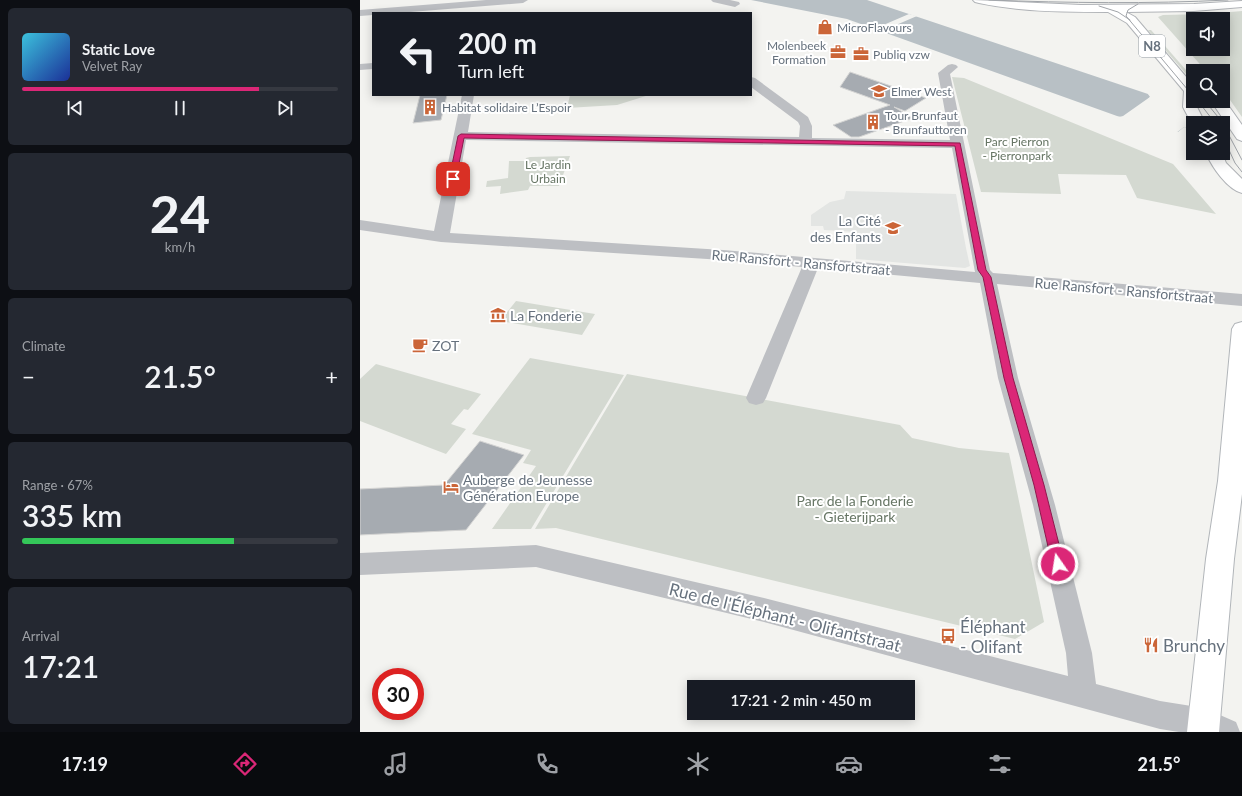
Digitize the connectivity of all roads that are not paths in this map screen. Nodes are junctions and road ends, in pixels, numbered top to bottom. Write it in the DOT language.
graph roads {
  1 [pos="523,0"];
  2 [pos="716,0"];
  3 [pos="978,0"];
  4 [pos="735,4"];
  5 [pos="1134,4"];
  6 [pos="1242,4"];
  7 [pos="413,7"];
  8 [pos="1111,7"];
  9 [pos="360,13"];
  10 [pos="1150,20"];
  11 [pos="372,66"];
  12 [pos="360,67"];
  13 [pos="952,67"];
  14 [pos="752,83"];
  15 [pos="468,96"];
  16 [pos="1223,108"];
  17 [pos="1195,116"];
  18 [pos="1240,133"];
  19 [pos="461,136"];
  20 [pos="805,142"];
  21 [pos="958,144"];
  22 [pos="1218,160"];
  23 [pos="1242,188"];
  24 [pos="360,226"];
  25 [pos="442,238"];
  26 [pos="812,263"];
  27 [pos="987,277"];
  28 [pos="1242,300"];
  29 [pos="1242,329"];
  30 [pos="756,398"];
  31 [pos="360,564"];
  32 [pos="1084,694"];
  33 [pos="1211,729"];
  1 -- 7 [label="street"];
  2 -- 4 [label="street"];
  3 -- 8 [label="main road"];
  5 -- 6 [label="main road"];
  5 -- 8 [label="main road"];
  5 -- 10 [label="main road, N8"];
  7 -- 9 [label="street"];
  8 -- 17 [label="main road, N8"];
  11 -- 12 [label="street"];
  13 -- 21 [label="street"];
  14 -- 20 [label="street"];
  15 -- 19 [label="street"];
  16 -- 18 [label="main road"];
  19 -- 20 [label="street"];
  19 -- 25 [label="street"];
  20 -- 21 [label="street"];
  21 -- 27 [label="street"];
  22 -- 23 [label="main road"];
  24 -- 25 [label="street, Rue Ransfort - Ransfortstraat"];
  25 -- 26 [label="street, Rue Ransfort - Ransfortstraat"];
  26 -- 27 [label="street, Rue Ransfort - Ransfortstraat"];
  26 -- 30 [label="street"];
  27 -- 28 [label="street, Rue Ransfort - Ransfortstraat"];
  27 -- 32 [label="street"];
  29 -- 33 [label="main road"];
  31 -- 32 [label="street, Rue de l'Éléphant - Olifantstraat"];
  32 -- 33 [label="street, Rue de l'Éléphant - Olifantstraat"];
}
